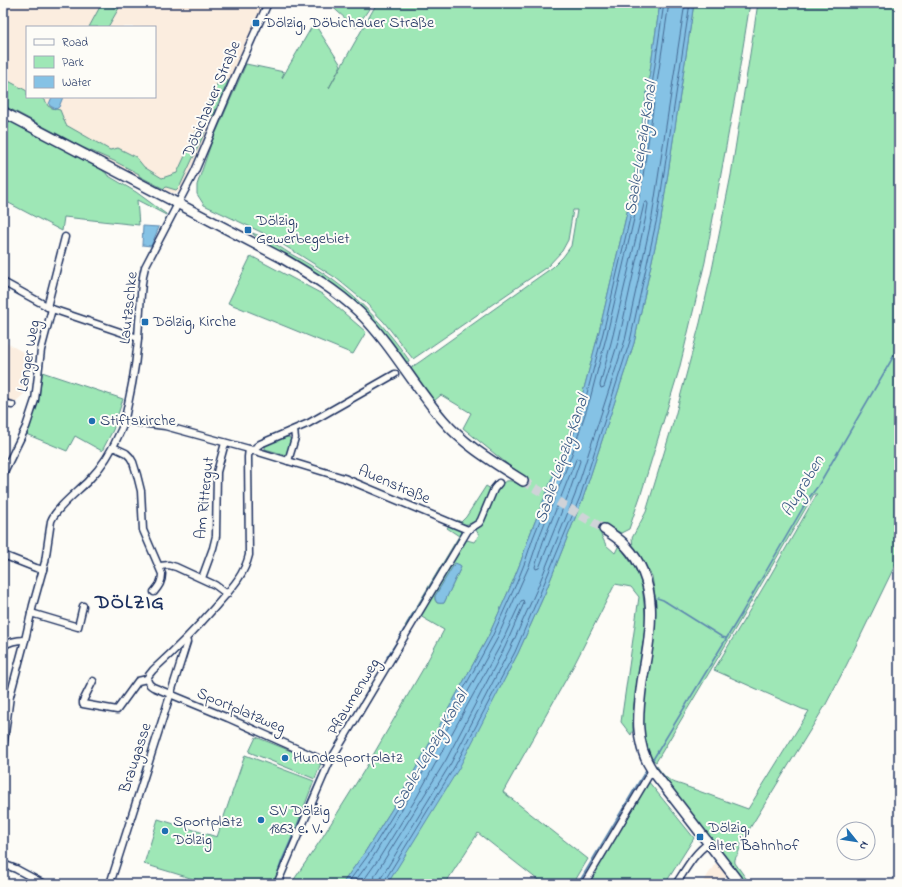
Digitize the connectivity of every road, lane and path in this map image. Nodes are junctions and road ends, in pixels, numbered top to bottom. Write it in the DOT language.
graph roads {
  1 [pos="268,3"];
  2 [pos="3,112"];
  3 [pos="178,204"];
  4 [pos="65,237"];
  5 [pos="3,282"];
  6 [pos="50,308"];
  7 [pos="138,338"];
  8 [pos="395,374"];
  9 [pos="3,403"];
  10 [pos="12,405"];
  11 [pos="124,421"];
  12 [pos="294,430"];
  13 [pos="225,443"];
  14 [pos="113,447"];
  15 [pos="251,450"];
  16 [pos="288,461"];
  17 [pos="3,474"];
  18 [pos="523,481"];
  19 [pos="499,483"];
  20 [pos="604,529"];
  21 [pos="468,530"];
  22 [pos="3,555"];
  23 [pos="160,566"];
  24 [pos="43,570"];
  25 [pos="202,578"];
  26 [pos="154,592"];
  27 [pos="227,594"];
  28 [pos="83,606"];
  29 [pos="31,613"];
  30 [pos="186,639"];
  31 [pos="25,640"];
  32 [pos="3,646"];
  33 [pos="147,679"];
  34 [pos="93,681"];
  35 [pos="170,694"];
  36 [pos="3,749"];
  37 [pos="329,763"];
  38 [pos="652,770"];
  39 [pos="709,843"];
  40 [pos="3,864"];
  41 [pos="586,881"];
  42 [pos="44,884"];
  43 [pos="110,884"];
  44 [pos="277,884"];
  45 [pos="676,884"];
  46 [pos="740,884"];
  1 -- 3 [label="street, Döbichauer Straße"];
  2 -- 3 [label="street"];
  3 -- 7 [label="street, Lautzschke"];
  3 -- 18 [label="street"];
  4 -- 6 [label="street, Langer Weg"];
  5 -- 6 [label="street"];
  6 -- 7 [label="street"];
  6 -- 17 [label="street, Langer Weg"];
  7 -- 11 [label="street, Lautzschke"];
  8 -- 12 [label="street"];
  9 -- 10 [label="street"];
  11 -- 13 [label="street, Auenstraße"];
  11 -- 14 [label="street, Lautzschke"];
  12 -- 15 [label="street"];
  12 -- 16 [label="street"];
  13 -- 15 [label="street, Auenstraße"];
  13 -- 25 [label="street, Am Rittergut"];
  14 -- 23 [label="street"];
  14 -- 24 [label="street, Lautzschke"];
  15 -- 16 [label="street, Auenstraße"];
  15 -- 27 [label="street, Braugasse"];
  16 -- 21 [label="street, Auenstraße"];
  19 -- 21 [label="street"];
  20 -- 38 [label="street"];
  21 -- 37 [label="street, Pflaumenweg"];
  22 -- 24 [label="street"];
  23 -- 25 [label="street"];
  23 -- 26 [label="street"];
  24 -- 29 [label="street, Lautzschke"];
  25 -- 27 [label="street"];
  27 -- 30 [label="street, Braugasse"];
  28 -- 29 [label="street"];
  29 -- 31 [label="street, Lautzschke"];
  30 -- 33 [label="street, Braugasse"];
  30 -- 35 [label="street, Braugasse"];
  31 -- 32 [label="street"];
  31 -- 36 [label="street, Lautzschke"];
  33 -- 34 [label="street"];
  33 -- 35 [label="street, Sportplatzweg"];
  35 -- 37 [label="street, Sportplatzweg"];
  35 -- 43 [label="street, Braugasse"];
  37 -- 44 [label="street, Pflaumenweg"];
  38 -- 39 [label="street"];
  38 -- 41 [label="street"];
  39 -- 45 [label="street"];
  39 -- 46 [label="street"];
  40 -- 42 [label="street"];
}
